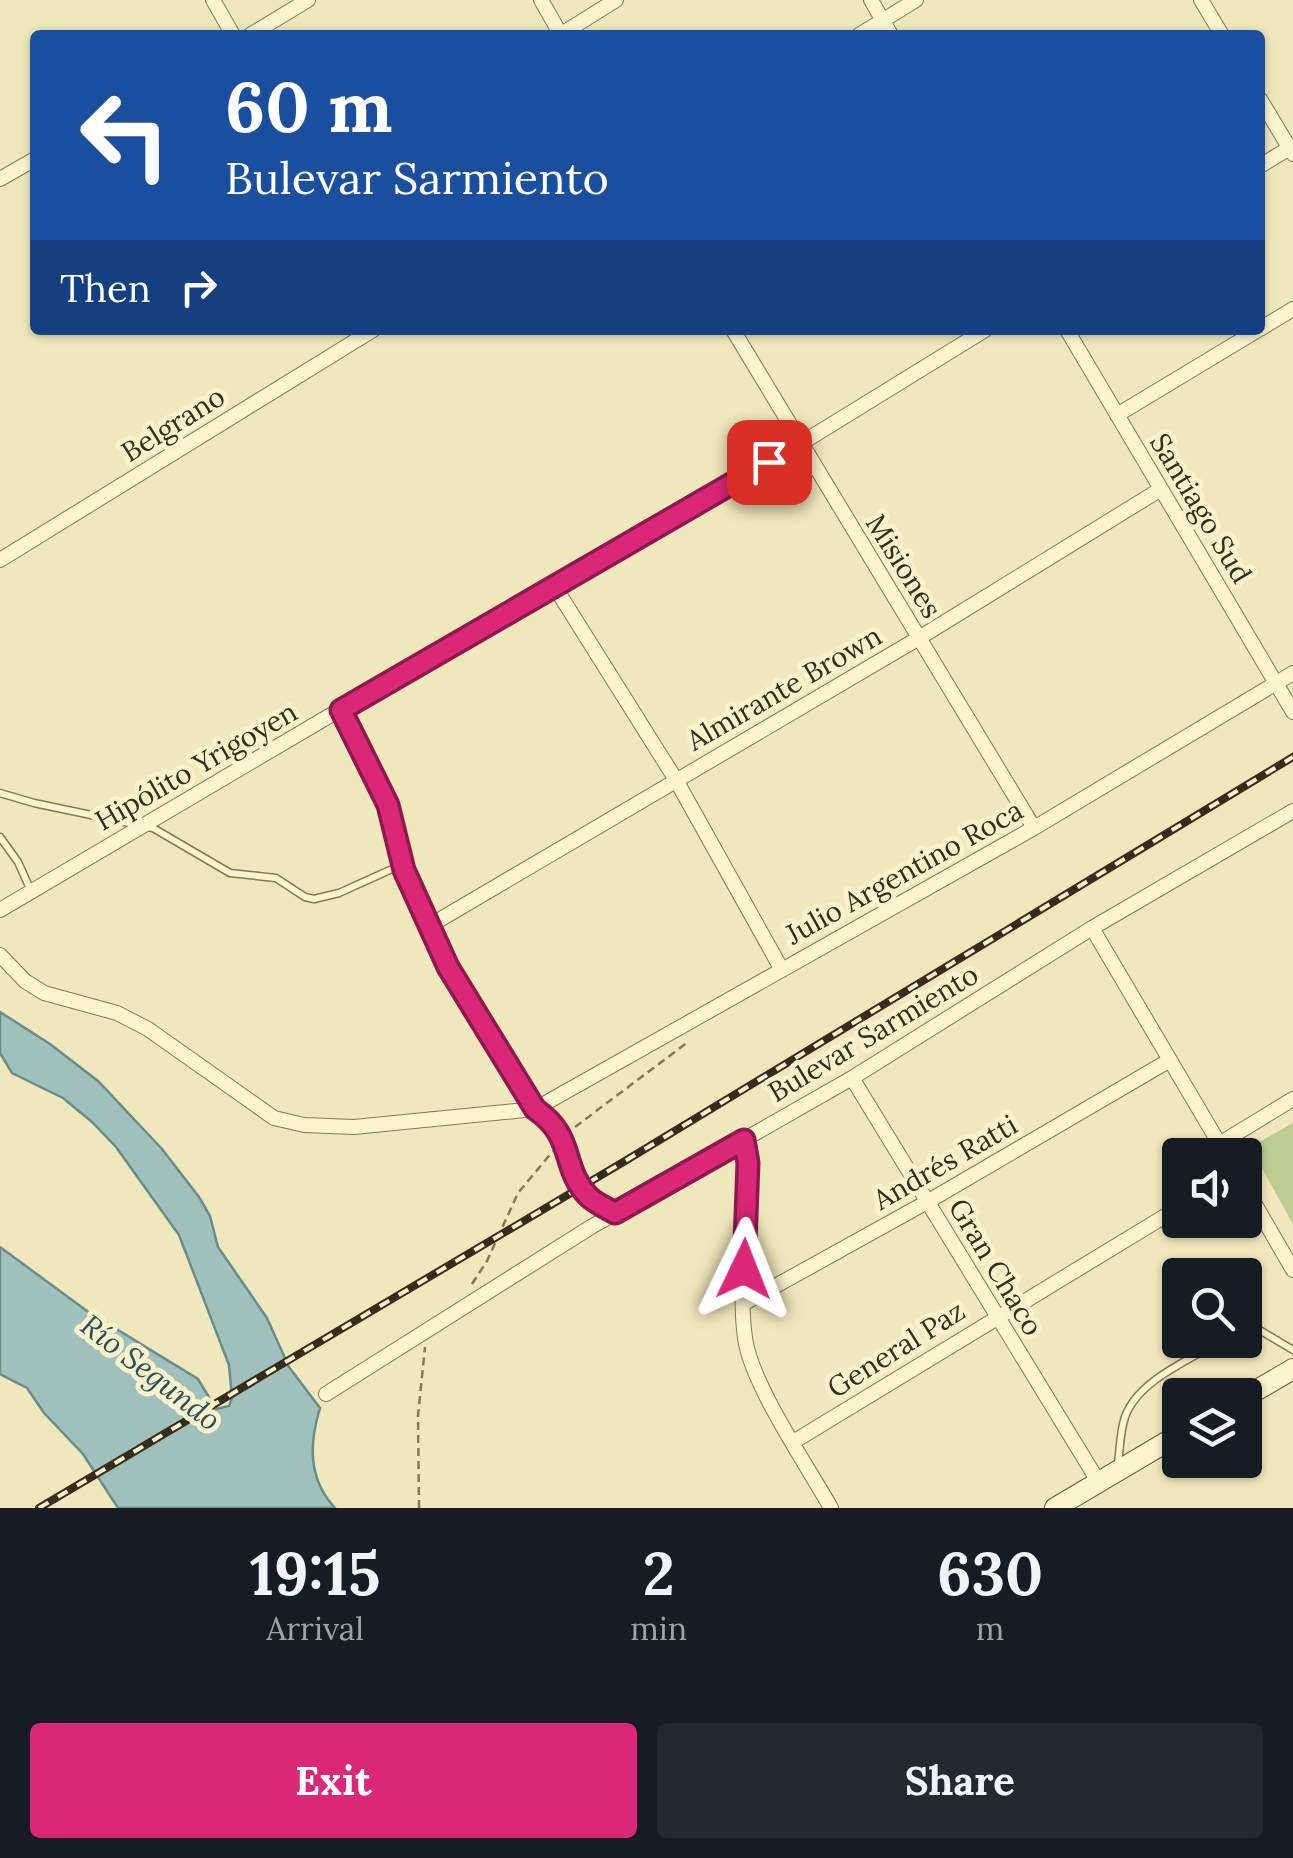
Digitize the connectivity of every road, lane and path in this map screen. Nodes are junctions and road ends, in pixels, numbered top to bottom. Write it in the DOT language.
graph roads {
  1 [pos="213,0"];
  2 [pos="308,0"];
  3 [pos="541,0"];
  4 [pos="616,0"];
  5 [pos="871,0"];
  6 [pos="916,0"];
  7 [pos="1221,0"];
  8 [pos="1204,4"];
  9 [pos="883,20"];
  10 [pos="230,30"];
  11 [pos="258,30"];
  12 [pos="558,30"];
  13 [pos="569,30"];
  14 [pos="867,30"];
  15 [pos="889,30"];
  16 [pos="1219,30"];
  17 [pos="1265,107"];
  18 [pos="1292,150"];
  19 [pos="30,162"];
  20 [pos="1265,164"];
  21 [pos="0,179"];
  22 [pos="1293,309"];
  23 [pos="1265,326"];
  24 [pos="365,335"];
  25 [pos="735,335"];
  26 [pos="977,335"];
  27 [pos="1069,335"];
  28 [pos="1251,335"];
  29 [pos="1117,415"];
  30 [pos="800,444"];
  31 [pos="1161,490"];
  32 [pos="0,560"];
  33 [pos="553,584"];
  34 [pos="920,638"];
  35 [pos="1293,673"];
  36 [pos="1276,684"];
  37 [pos="341,710"];
  38 [pos="1293,712"];
  39 [pos="676,780"];
  40 [pos="0,793"];
  41 [pos="1293,810"];
  42 [pos="144,826"];
  43 [pos="1034,828"];
  44 [pos="0,838"];
  45 [pos="402,864"];
  46 [pos="31,891"];
  47 [pos="0,909"];
  48 [pos="429,926"];
  49 [pos="1092,928"];
  50 [pos="0,955"];
  51 [pos="782,970"];
  52 [pos="692,1036"];
  53 [pos="1170,1060"];
  54 [pos="852,1078"];
  55 [pos="1293,1099"];
  56 [pos="535,1109"];
  57 [pos="563,1138"];
  58 [pos="1216,1138"];
  59 [pos="1238,1138"];
  60 [pos="744,1140"];
  61 [pos="927,1202"];
  62 [pos="615,1213"];
  63 [pos="1262,1216"];
  64 [pos="1162,1218"];
  65 [pos="1293,1270"];
  66 [pos="470,1288"];
  67 [pos="742,1304"];
  68 [pos="997,1316"];
  69 [pos="1262,1332"];
  70 [pos="426,1346"];
  71 [pos="1293,1350"];
  72 [pos="1193,1358"];
  73 [pos="1293,1370"];
  74 [pos="1262,1387"];
  75 [pos="326,1394"];
  76 [pos="794,1442"];
  77 [pos="1162,1445"];
  78 [pos="1117,1471"];
  79 [pos="1098,1482"];
  80 [pos="419,1508"];
  81 [pos="831,1508"];
  82 [pos="1054,1508"];
  1 -- 10 [label="street"];
  2 -- 11 [label="street"];
  3 -- 12 [label="street"];
  4 -- 13 [label="street"];
  5 -- 9 [label="street"];
  6 -- 9 [label="street"];
  7 -- 8 [label="street"];
  8 -- 16 [label="street"];
  9 -- 14 [label="street"];
  9 -- 15 [label="street"];
  17 -- 18 [label="street"];
  18 -- 20 [label="street"];
  19 -- 21 [label="street"];
  22 -- 23 [label="street"];
  24 -- 32 [label="street, Belgrano"];
  25 -- 30 [label="street, Misiones"];
  26 -- 30 [label="street, Hipólito Yrigoyen"];
  27 -- 29 [label="street, Santiago Sud"];
  28 -- 29 [label="street"];
  29 -- 31 [label="street, Santiago Sud"];
  30 -- 33 [label="street, Hipólito Yrigoyen"];
  30 -- 34 [label="street, Misiones"];
  31 -- 34 [label="street, Almirante Brown"];
  31 -- 36 [label="street, Santiago Sud"];
  33 -- 37 [label="street, Hipólito Yrigoyen"];
  33 -- 39 [label="street"];
  34 -- 39 [label="street, Almirante Brown"];
  34 -- 43 [label="street, Misiones"];
  35 -- 36 [label="street, Julio Argentino Roca"];
  36 -- 38 [label="street, Santiago Sud"];
  36 -- 43 [label="street, Julio Argentino Roca"];
  37 -- 42 [label="street, Hipólito Yrigoyen"];
  37 -- 45 [label="street"];
  39 -- 48 [label="street, Almirante Brown"];
  39 -- 51 [label="street"];
  40 -- 42 [label="lane"];
  41 -- 49 [label="street, Bulevar Sarmiento"];
  42 -- 45 [label="lane"];
  42 -- 46 [label="street, Hipólito Yrigoyen"];
  43 -- 51 [label="street, Julio Argentino Roca"];
  44 -- 46 [label="lane"];
  45 -- 48 [label="street"];
  46 -- 47 [label="street, Hipólito Yrigoyen"];
  48 -- 56 [label="street"];
  49 -- 53 [label="street"];
  49 -- 54 [label="street, Bulevar Sarmiento"];
  50 -- 56 [label="street"];
  51 -- 56 [label="street, Julio Argentino Roca"];
  52 -- 57 [label="path"];
  53 -- 58 [label="street"];
  53 -- 61 [label="street, Andrés Ratti"];
  54 -- 60 [label="street, Bulevar Sarmiento"];
  54 -- 61 [label="street, Gran Chaco"];
  55 -- 59 [label="street"];
  56 -- 57 [label="street"];
  57 -- 62 [label="street"];
  57 -- 66 [label="path"];
  60 -- 62 [label="street, Bulevar Sarmiento"];
  60 -- 67 [label="street"];
  61 -- 67 [label="street, Andrés Ratti"];
  61 -- 68 [label="street, Gran Chaco"];
  62 -- 75 [label="street, Bulevar Sarmiento"];
  63 -- 65 [label="street"];
  64 -- 68 [label="street, General Paz"];
  67 -- 76 [label="street"];
  68 -- 76 [label="street, General Paz"];
  68 -- 79 [label="street, Gran Chaco"];
  69 -- 71 [label="lane"];
  70 -- 80 [label="path"];
  72 -- 78 [label="lane"];
  73 -- 74 [label="street"];
  76 -- 81 [label="street"];
  77 -- 78 [label="street"];
  78 -- 79 [label="street"];
  79 -- 82 [label="street"];
}
